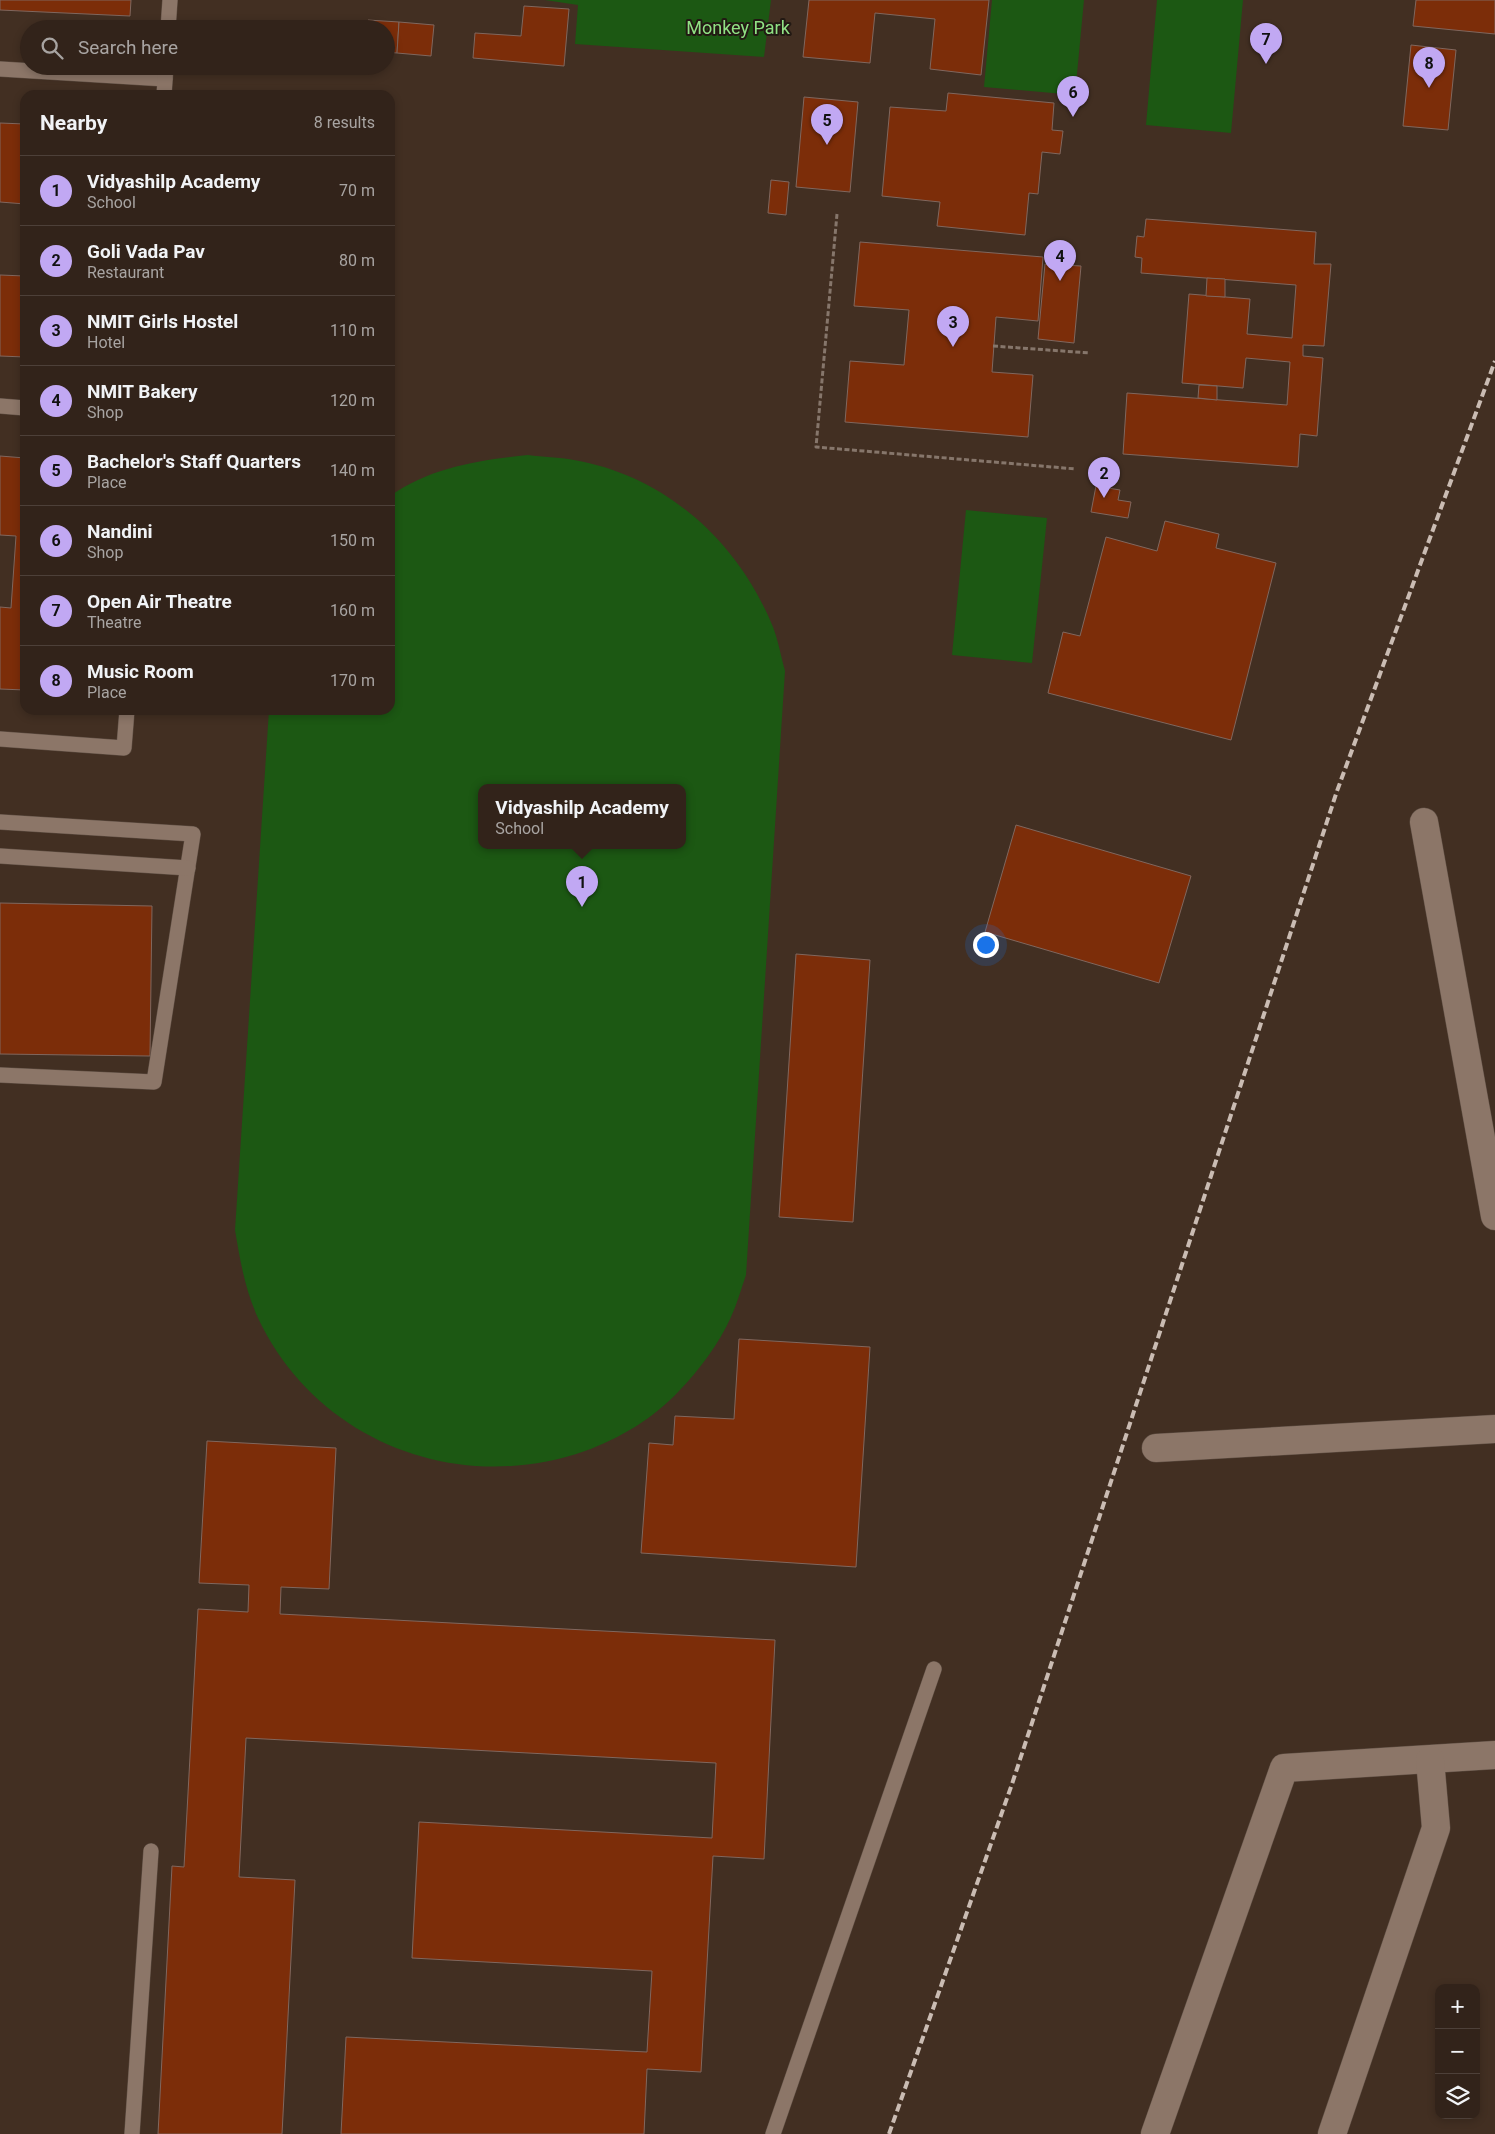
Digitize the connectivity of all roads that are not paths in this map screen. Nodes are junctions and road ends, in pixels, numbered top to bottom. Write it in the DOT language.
graph roads {
  1 [pos="170,0"];
  2 [pos="169,20"];
  3 [pos="0,69"];
  4 [pos="20,69"];
  5 [pos="165,75"];
  6 [pos="164,90"];
  7 [pos="0,406"];
  8 [pos="20,408"];
  9 [pos="127,715"];
  10 [pos="0,739"];
  11 [pos="0,822"];
  12 [pos="1424,822"];
  13 [pos="0,856"];
  14 [pos="188,868"];
  15 [pos="0,1075"];
  16 [pos="1495,1216"];
  17 [pos="1495,1429"];
  18 [pos="1156,1448"];
  19 [pos="934,1669"];
  20 [pos="1495,1755"];
  21 [pos="1430,1760"];
  22 [pos="151,1851"];
  23 [pos="132,2134"];
  24 [pos="773,2134"];
  25 [pos="1155,2134"];
  26 [pos="1332,2134"];
  1 -- 2 [label="lane"];
  3 -- 4 [label="lane"];
  5 -- 6 [label="lane"];
  7 -- 8 [label="lane"];
  9 -- 10 [label="lane"];
  11 -- 14 [label="lane"];
  12 -- 16 [label="street"];
  13 -- 14 [label="lane"];
  14 -- 15 [label="lane"];
  17 -- 18 [label="street"];
  19 -- 24 [label="lane"];
  20 -- 21 [label="street"];
  21 -- 25 [label="street"];
  21 -- 26 [label="street"];
  22 -- 23 [label="lane"];
}
